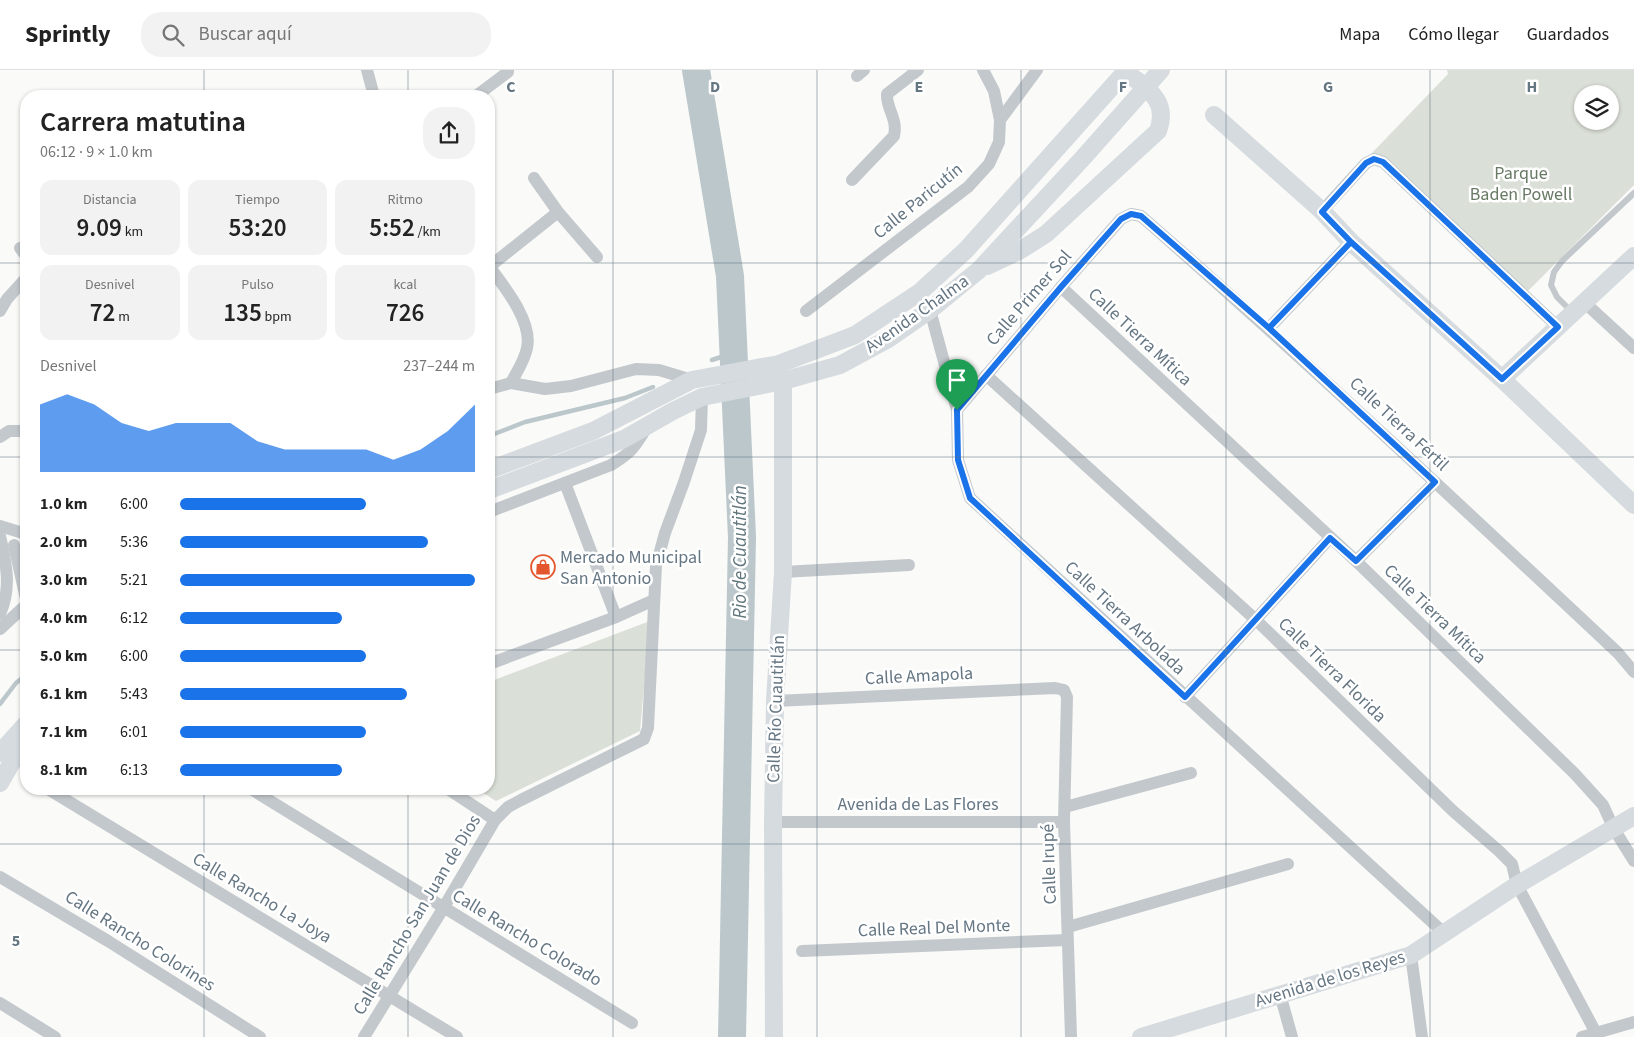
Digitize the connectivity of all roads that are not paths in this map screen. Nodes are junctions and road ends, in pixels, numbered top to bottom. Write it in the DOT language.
graph roads {
  1 [pos="367,70"];
  2 [pos="508,70"];
  3 [pos="918,70"];
  4 [pos="983,70"];
  5 [pos="1037,70"];
  6 [pos="1161,70"];
  7 [pos="1126,71"];
  8 [pos="1145,88"];
  9 [pos="372,90"];
  10 [pos="484,90"];
  11 [pos="1214,115"];
  12 [pos="1000,120"];
  13 [pos="534,178"];
  14 [pos="852,180"];
  15 [pos="1634,193"];
  16 [pos="558,212"];
  17 [pos="1322,212"];
  18 [pos="1131,214"];
  19 [pos="1351,242"];
  20 [pos="1634,256"];
  21 [pos="597,257"];
  22 [pos="495,262"];
  23 [pos="979,270"];
  24 [pos="495,275"];
  25 [pos="20,285"];
  26 [pos="1061,287"];
  27 [pos="1578,307"];
  28 [pos="930,310"];
  29 [pos="0,311"];
  30 [pos="806,311"];
  31 [pos="1558,327"];
  32 [pos="1269,328"];
  33 [pos="1634,348"];
  34 [pos="986,375"];
  35 [pos="686,378"];
  36 [pos="1502,379"];
  37 [pos="783,382"];
  38 [pos="511,383"];
  39 [pos="495,387"];
  40 [pos="702,398"];
  41 [pos="957,410"];
  42 [pos="649,425"];
  43 [pos="20,431"];
  44 [pos="0,437"];
  45 [pos="495,468"];
  46 [pos="1435,482"];
  47 [pos="565,483"];
  48 [pos="495,488"];
  49 [pos="1634,504"];
  50 [pos="495,510"];
  51 [pos="0,527"];
  52 [pos="20,532"];
  53 [pos="0,536"];
  54 [pos="1330,538"];
  55 [pos="14,545"];
  56 [pos="20,549"];
  57 [pos="1356,561"];
  58 [pos="909,565"];
  59 [pos="20,572"];
  60 [pos="783,572"];
  61 [pos="654,600"];
  62 [pos="20,611"];
  63 [pos="0,614"];
  64 [pos="616,617"];
  65 [pos="1256,620"];
  66 [pos="0,629"];
  67 [pos="495,662"];
  68 [pos="1634,672"];
  69 [pos="1064,690"];
  70 [pos="1185,697"];
  71 [pos="775,701"];
  72 [pos="20,734"];
  73 [pos="20,751"];
  74 [pos="4,759"];
  75 [pos="1191,773"];
  76 [pos="0,783"];
  77 [pos="58,795"];
  78 [pos="261,795"];
  79 [pos="457,795"];
  80 [pos="1065,807"];
  81 [pos="1634,816"];
  82 [pos="495,820"];
  83 [pos="773,822"];
  84 [pos="1064,822"];
  85 [pos="1614,829"];
  86 [pos="1634,860"];
  87 [pos="1288,864"];
  88 [pos="0,877"];
  89 [pos="1517,886"];
  90 [pos="444,908"];
  91 [pos="1068,933"];
  92 [pos="1444,933"];
  93 [pos="802,951"];
  94 [pos="1411,955"];
  95 [pos="1280,994"];
  96 [pos="389,995"];
  97 [pos="0,1003"];
  98 [pos="632,1022"];
  99 [pos="1634,1022"];
  100 [pos="1596,1033"];
  101 [pos="55,1037"];
  102 [pos="260,1037"];
  103 [pos="364,1037"];
  104 [pos="457,1037"];
  105 [pos="774,1037"];
  106 [pos="1071,1037"];
  107 [pos="1144,1037"];
  108 [pos="1292,1037"];
  109 [pos="1422,1037"];
  110 [pos="1582,1037"];
  1 -- 9 [label="street"];
  2 -- 10 [label="street"];
  3 -- 14 [label="street"];
  4 -- 12 [label="street"];
  5 -- 12 [label="street"];
  6 -- 8 [label="street, Avenida Chalma"];
  7 -- 8 [label="street"];
  7 -- 35 [label="street, Avenida Chalma"];
  8 -- 23 [label="street, Avenida Chalma"];
  8 -- 23 [label="street"];
  11 -- 17 [label="street"];
  12 -- 30 [label="street, Calle Paricutín"];
  13 -- 16 [label="street"];
  15 -- 27 [label="lane"];
  16 -- 21 [label="street"];
  16 -- 22 [label="street"];
  17 -- 19 [label="street"];
  17 -- 31 [label="street"];
  18 -- 26 [label="street, Calle Primer Sol"];
  18 -- 32 [label="street, Calle Tierra Fértil"];
  19 -- 32 [label="street"];
  19 -- 36 [label="street"];
  20 -- 27 [label="street"];
  23 -- 28 [label="street, Avenida Chalma"];
  24 -- 38 [label="street"];
  25 -- 29 [label="street"];
  26 -- 34 [label="street, Calle Primer Sol"];
  26 -- 54 [label="street, Calle Tierra Mítica"];
  27 -- 31 [label="street"];
  27 -- 33 [label="street"];
  28 -- 37 [label="street, Avenida Chalma"];
  28 -- 41 [label="street, Calle Tierra Arbolada"];
  31 -- 36 [label="street"];
  32 -- 46 [label="street, Calle Tierra Fértil"];
  34 -- 41 [label="street, Calle Primer Sol"];
  34 -- 65 [label="street, Calle Tierra Florida"];
  35 -- 38 [label="street"];
  35 -- 45 [label="street, Avenida Chalma"];
  36 -- 49 [label="street"];
  37 -- 40 [label="street, Avenida Chalma"];
  37 -- 60 [label="street, Calle Río Cuautitlán"];
  38 -- 39 [label="street"];
  40 -- 42 [label="street, Avenida Chalma"];
  40 -- 61 [label="street, Calle Rancho San Juan de Dios"];
  41 -- 70 [label="street, Calle Tierra Arbolada"];
  42 -- 47 [label="street"];
  42 -- 48 [label="street, Avenida Chalma"];
  43 -- 44 [label="street"];
  46 -- 57 [label="street"];
  46 -- 68 [label="street, Calle Tierra Fértil"];
  47 -- 50 [label="street"];
  47 -- 64 [label="street"];
  51 -- 52 [label="street"];
  51 -- 55 [label="street"];
  53 -- 63 [label="street"];
  54 -- 57 [label="street, Calle Tierra Mítica"];
  54 -- 65 [label="street"];
  55 -- 56 [label="street"];
  55 -- 59 [label="street"];
  57 -- 85 [label="street, Calle Tierra Mítica"];
  58 -- 60 [label="street"];
  60 -- 71 [label="street, Calle Río Cuautitlán"];
  61 -- 64 [label="street"];
  61 -- 82 [label="street, Calle Rancho San Juan de Dios"];
  62 -- 66 [label="street"];
  64 -- 67 [label="street"];
  65 -- 70 [label="street"];
  65 -- 89 [label="street, Calle Tierra Florida"];
  69 -- 71 [label="street, Calle Amapola"];
  69 -- 80 [label="street, Calle Irupé"];
  70 -- 92 [label="street, Calle Tierra Arbolada"];
  71 -- 83 [label="street, Calle Río Cuautitlán"];
  72 -- 74 [label="street"];
  73 -- 74 [label="street"];
  74 -- 76 [label="street"];
  75 -- 80 [label="street"];
  77 -- 96 [label="street, Calle Rancho La Joya"];
  78 -- 90 [label="street, Calle Rancho Colorado"];
  79 -- 82 [label="street"];
  80 -- 84 [label="street, Calle Irupé"];
  81 -- 85 [label="street, Avenida de los Reyes"];
  82 -- 90 [label="street, Calle Rancho San Juan de Dios"];
  83 -- 84 [label="street, Avenida de Las Flores"];
  83 -- 105 [label="street, Calle Río Cuautitlán"];
  84 -- 91 [label="street, Calle Irupé"];
  85 -- 86 [label="street, Calle Tierra Mítica"];
  85 -- 89 [label="street, Avenida de los Reyes"];
  87 -- 91 [label="street, Calle Real Del Monte"];
  88 -- 102 [label="street, Calle Rancho Colorines"];
  89 -- 92 [label="street, Avenida de los Reyes"];
  89 -- 100 [label="street, Calle Tierra Florida"];
  90 -- 96 [label="street, Calle Rancho San Juan de Dios"];
  90 -- 98 [label="street, Calle Rancho Colorado"];
  91 -- 93 [label="street, Calle Real Del Monte"];
  91 -- 106 [label="street, Calle Irupé"];
  92 -- 94 [label="street, Avenida de los Reyes"];
  94 -- 95 [label="street, Avenida de los Reyes"];
  94 -- 109 [label="street"];
  95 -- 107 [label="street, Avenida de los Reyes"];
  95 -- 108 [label="street"];
  96 -- 103 [label="street, Calle Rancho San Juan de Dios"];
  96 -- 104 [label="street, Calle Rancho La Joya"];
  97 -- 101 [label="street"];
  99 -- 100 [label="street"];
  100 -- 110 [label="street"];
}
